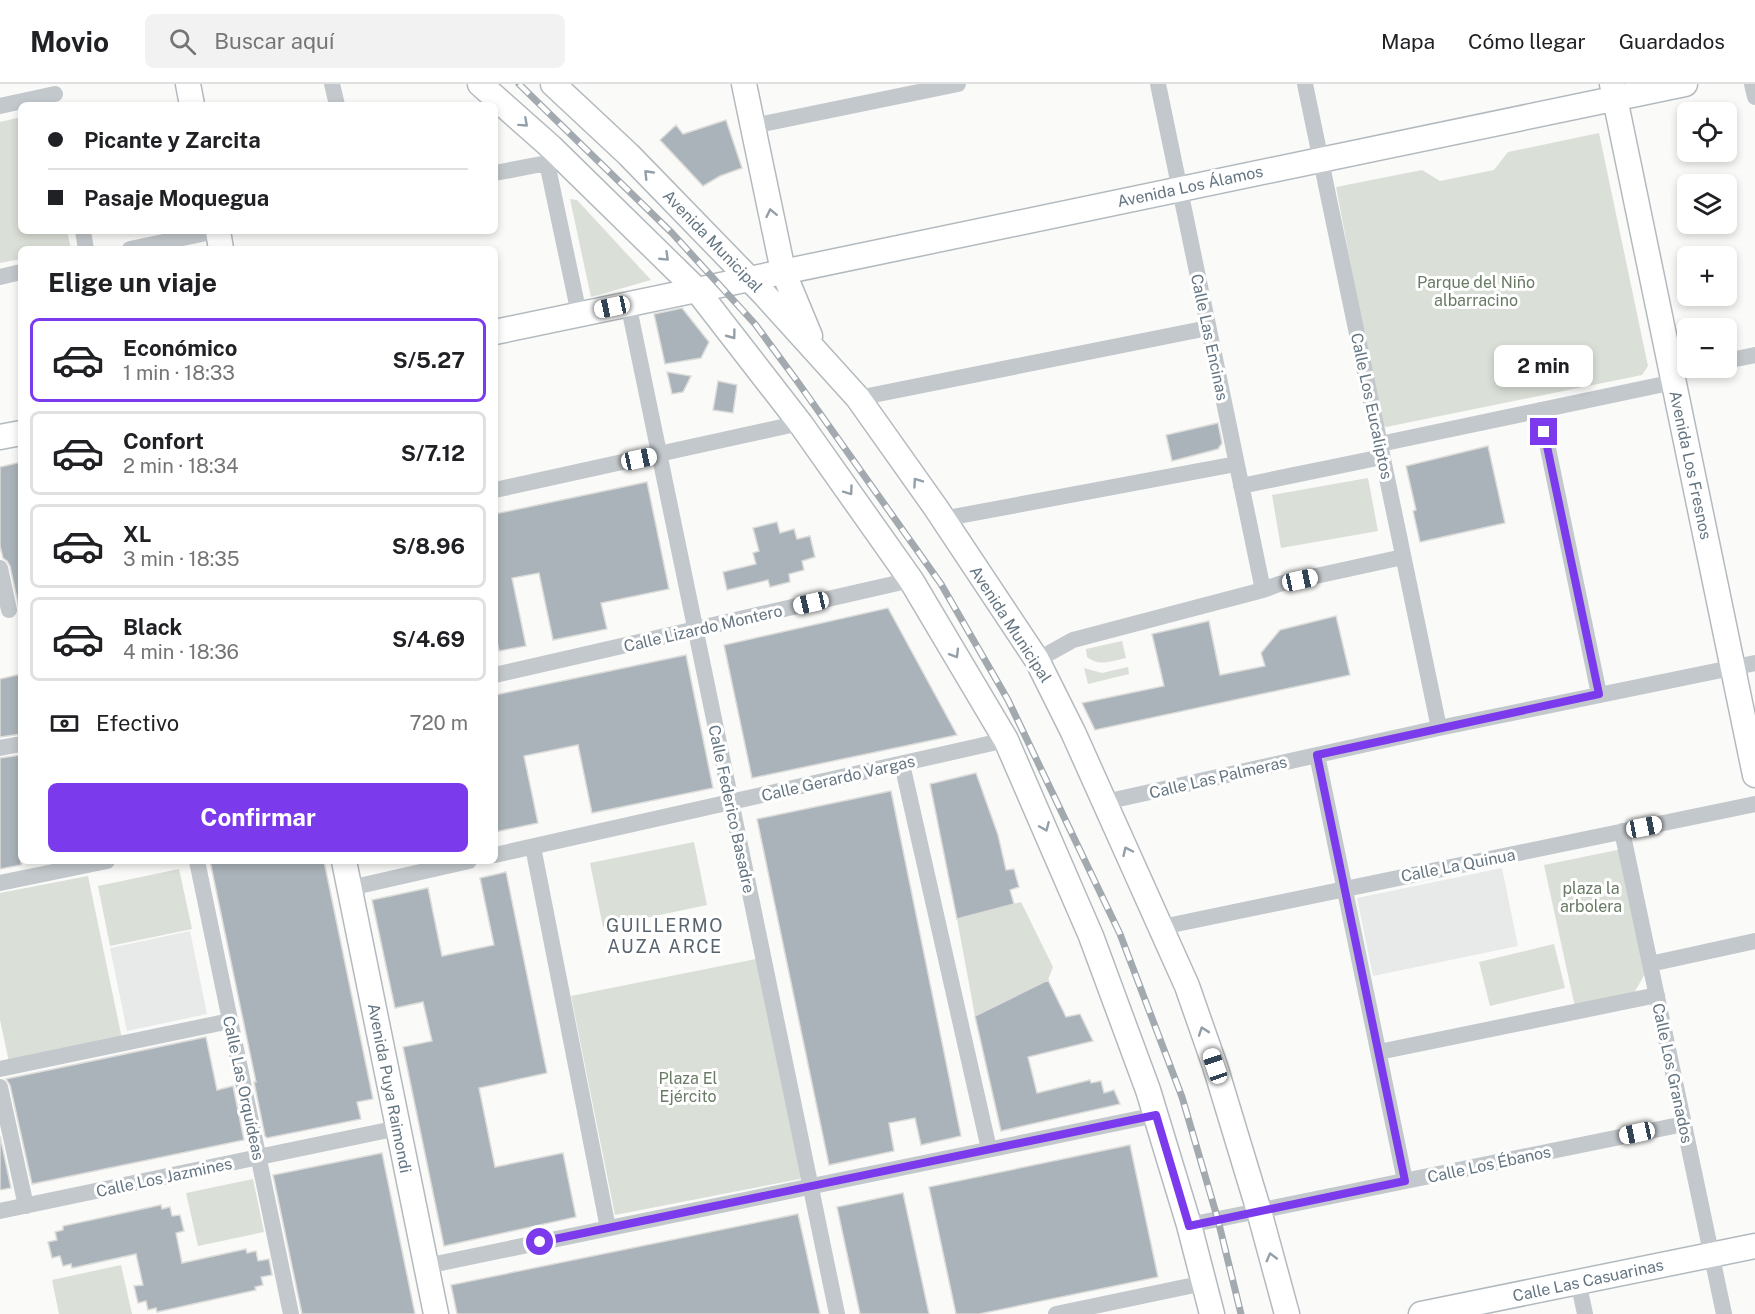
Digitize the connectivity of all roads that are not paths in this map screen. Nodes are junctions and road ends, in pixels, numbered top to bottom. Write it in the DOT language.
graph roads {
  1 [pos="188,84"];
  2 [pos="332,84"];
  3 [pos="480,84"];
  4 [pos="553,84"];
  5 [pos="744,84"];
  6 [pos="958,84"];
  7 [pos="1158,84"];
  8 [pos="1305,84"];
  9 [pos="1685,84"];
  10 [pos="1752,84"];
  11 [pos="886,91"];
  12 [pos="1614,91"];
  13 [pos="55,94"];
  14 [pos="1755,97"];
  15 [pos="18,102"];
  16 [pos="18,102"];
  17 [pos="191,102"];
  18 [pos="336,102"];
  19 [pos="497,102"];
  20 [pos="498,103"];
  21 [pos="0,106"];
  22 [pos="753,126"];
  23 [pos="549,155"];
  24 [pos="1320,159"];
  25 [pos="498,172"];
  26 [pos="1180,188"];
  27 [pos="202,234"];
  28 [pos="144,246"];
  29 [pos="783,271"];
  30 [pos="18,273"];
  31 [pos="0,277"];
  32 [pos="749,278"];
  33 [pos="696,289"];
  34 [pos="628,303"];
  35 [pos="579,314"];
  36 [pos="1208,328"];
  37 [pos="498,331"];
  38 [pos="818,354"];
  39 [pos="1755,355"];
  40 [pos="1737,359"];
  41 [pos="1677,376"];
  42 [pos="1673,378"];
  43 [pos="858,398"];
  44 [pos="1540,410"];
  45 [pos="800,423"];
  46 [pos="18,434"];
  47 [pos="0,437"];
  48 [pos="1381,450"];
  49 [pos="660,454"];
  50 [pos="1236,464"];
  51 [pos="1241,486"];
  52 [pos="498,489"];
  53 [pos="942,519"];
  54 [pos="1403,557"];
  55 [pos="0,568"];
  56 [pos="911,580"];
  57 [pos="1263,590"];
  58 [pos="10,610"];
  59 [pos="695,630"];
  60 [pos="1037,660"];
  61 [pos="1744,665"];
  62 [pos="498,674"];
  63 [pos="1599,694"];
  64 [pos="1439,728"];
  65 [pos="1006,740"];
  66 [pos="18,745"];
  67 [pos="0,748"];
  68 [pos="1317,755"];
  69 [pos="902,764"];
  70 [pos="1755,775"];
  71 [pos="731,802"];
  72 [pos="1105,802"];
  73 [pos="1755,804"];
  74 [pos="1622,831"];
  75 [pos="533,847"];
  76 [pos="498,854"];
  77 [pos="92,864"];
  78 [pos="197,864"];
  79 [pos="345,864"];
  80 [pos="456,864"];
  81 [pos="0,883"];
  82 [pos="350,888"];
  83 [pos="1345,888"];
  84 [pos="1162,927"];
  85 [pos="1755,941"];
  86 [pos="1650,964"];
  87 [pos="1657,994"];
  88 [pos="230,1021"];
  89 [pos="1379,1052"];
  90 [pos="0,1069"];
  91 [pos="0,1087"];
  92 [pos="1156,1115"];
  93 [pos="1684,1124"];
  94 [pos="398,1128"];
  95 [pos="989,1149"];
  96 [pos="258,1157"];
  97 [pos="1405,1181"];
  98 [pos="811,1186"];
  99 [pos="26,1206"];
  100 [pos="0,1211"];
  101 [pos="1259,1211"];
  102 [pos="1189,1226"];
  103 [pos="608,1228"];
  104 [pos="1755,1246"];
  105 [pos="1711,1255"];
  106 [pos="426,1266"];
  107 [pos="1578,1281"];
  108 [pos="1204,1283"];
  109 [pos="1433,1313"];
  110 [pos="291,1314"];
  111 [pos="436,1314"];
  112 [pos="837,1314"];
  113 [pos="1056,1314"];
  114 [pos="1212,1314"];
  115 [pos="1287,1314"];
  116 [pos="1585,1314"];
  117 [pos="1724,1314"];
  1 -- 17 [label="street"];
  2 -- 18 [label="street"];
  3 -- 19 [label="street, one-way"];
  32 -- 4 [label="street, Avenida Municipal, one-way"];
  5 -- 22 [label="street"];
  6 -- 11 [label="street"];
  7 -- 26 [label="street, Calle Las Encinas"];
  8 -- 24 [label="street, Calle Los Eucaliptos"];
  9 -- 12 [label="street, Avenida Los Álamos"];
  10 -- 14 [label="street"];
  11 -- 22 [label="street"];
  12 -- 24 [label="street, Avenida Los Álamos"];
  12 -- 42 [label="street, Avenida Los Fresnos"];
  13 -- 15 [label="street"];
  16 -- 21 [label="street"];
  20 -- 23 [label="street, one-way"];
  29 -- 22 [label="street, one-way"];
  23 -- 25 [label="street"];
  23 -- 33 [label="street, one-way"];
  23 -- 35 [label="street"];
  24 -- 26 [label="street, Avenida Los Álamos"];
  24 -- 48 [label="street, Calle Los Eucaliptos"];
  26 -- 29 [label="street, Avenida Los Álamos"];
  26 -- 36 [label="street, Calle Las Encinas"];
  27 -- 28 [label="street"];
  29 -- 32 [label="street, Avenida Los Álamos"];
  29 -- 38 [label="street"];
  30 -- 31 [label="street"];
  32 -- 33 [label="street, Avenida Los Álamos"];
  32 -- 38 [label="street, Avenida Municipal"];
  33 -- 34 [label="street, Avenida Los Álamos"];
  33 -- 45 [label="street, one-way"];
  34 -- 35 [label="street, Avenida Los Álamos"];
  34 -- 49 [label="street, Calle Federico Basadre"];
  35 -- 37 [label="street, Avenida Los Álamos"];
  36 -- 43 [label="street"];
  36 -- 50 [label="street, Calle Las Encinas"];
  38 -- 43 [label="street, Avenida Municipal"];
  39 -- 40 [label="street"];
  41 -- 42 [label="street"];
  42 -- 44 [label="street"];
  42 -- 61 [label="street, Avenida Los Fresnos"];
  53 -- 43 [label="street, Avenida Municipal, one-way"];
  44 -- 48 [label="street"];
  44 -- 63 [label="street"];
  45 -- 49 [label="street"];
  45 -- 56 [label="street, one-way"];
  46 -- 47 [label="street"];
  48 -- 51 [label="street"];
  48 -- 54 [label="street, Calle Los Eucaliptos"];
  49 -- 52 [label="street"];
  49 -- 59 [label="street, Calle Federico Basadre"];
  50 -- 51 [label="street, Calle Las Encinas"];
  50 -- 53 [label="street"];
  51 -- 57 [label="street, Calle Las Encinas"];
  53 -- 60 [label="street, Avenida Municipal"];
  54 -- 57 [label="street"];
  54 -- 64 [label="street, Calle Los Eucaliptos"];
  55 -- 58 [label="street"];
  56 -- 59 [label="street, Calle Lizardo Montero"];
  56 -- 65 [label="street, one-way"];
  57 -- 60 [label="street"];
  59 -- 62 [label="street, Calle Lizardo Montero"];
  59 -- 71 [label="street, Calle Federico Basadre"];
  60 -- 72 [label="street, Avenida Municipal"];
  61 -- 63 [label="street, Calle Las Palmeras"];
  61 -- 70 [label="street, Avenida Los Fresnos"];
  63 -- 64 [label="street, Calle Las Palmeras"];
  64 -- 68 [label="street, Calle Las Palmeras"];
  65 -- 69 [label="street, Calle Gerardo Vargas"];
  65 -- 92 [label="street, one-way"];
  66 -- 67 [label="street"];
  68 -- 72 [label="street, Calle Las Palmeras"];
  68 -- 83 [label="street"];
  69 -- 71 [label="street, Calle Gerardo Vargas"];
  69 -- 95 [label="street"];
  71 -- 75 [label="street, Calle Gerardo Vargas"];
  71 -- 98 [label="street, Calle Federico Basadre"];
  84 -- 72 [label="street, Avenida Municipal, one-way"];
  73 -- 74 [label="street, Calle La Quinua"];
  74 -- 83 [label="street, Calle La Quinua"];
  74 -- 86 [label="street, Calle Los Granados"];
  75 -- 76 [label="street, Calle Gerardo Vargas"];
  75 -- 103 [label="street"];
  77 -- 81 [label="street"];
  78 -- 88 [label="street, Calle Las Orquídeas"];
  79 -- 82 [label="street, Avenida Puya Raimondi"];
  80 -- 82 [label="street"];
  82 -- 94 [label="street, Avenida Puya Raimondi"];
  83 -- 84 [label="street, Calle La Quinua"];
  83 -- 89 [label="street"];
  101 -- 84 [label="street, Avenida Municipal, one-way"];
  85 -- 86 [label="street"];
  86 -- 87 [label="street, Calle Los Granados"];
  87 -- 89 [label="street"];
  87 -- 93 [label="street, Calle Los Granados"];
  88 -- 90 [label="street"];
  88 -- 96 [label="street, Calle Las Orquídeas"];
  89 -- 97 [label="street"];
  91 -- 99 [label="street"];
  92 -- 95 [label="street"];
  92 -- 102 [label="street"];
  93 -- 97 [label="street, Calle Los Ébanos"];
  93 -- 105 [label="street, Calle Los Granados"];
  94 -- 96 [label="street, Calle Los Jazmines"];
  94 -- 106 [label="street, Avenida Puya Raimondi"];
  95 -- 98 [label="street"];
  96 -- 99 [label="street, Calle Los Jazmines"];
  96 -- 110 [label="street, Calle Las Orquídeas"];
  97 -- 101 [label="street, Calle Los Ébanos"];
  98 -- 103 [label="street"];
  98 -- 112 [label="street, Calle Federico Basadre"];
  99 -- 100 [label="street, Calle Los Jazmines"];
  101 -- 102 [label="street, Calle Los Ébanos"];
  115 -- 101 [label="street, Avenida Municipal, one-way"];
  102 -- 108 [label="street"];
  103 -- 106 [label="street"];
  104 -- 105 [label="street, Calle Las Casuarinas"];
  105 -- 107 [label="street, Calle Las Casuarinas"];
  105 -- 117 [label="street, Calle Los Granados"];
  106 -- 111 [label="street, Avenida Puya Raimondi"];
  107 -- 109 [label="street, Calle Las Casuarinas"];
  107 -- 116 [label="street"];
  108 -- 113 [label="street"];
  108 -- 114 [label="street"];
}
